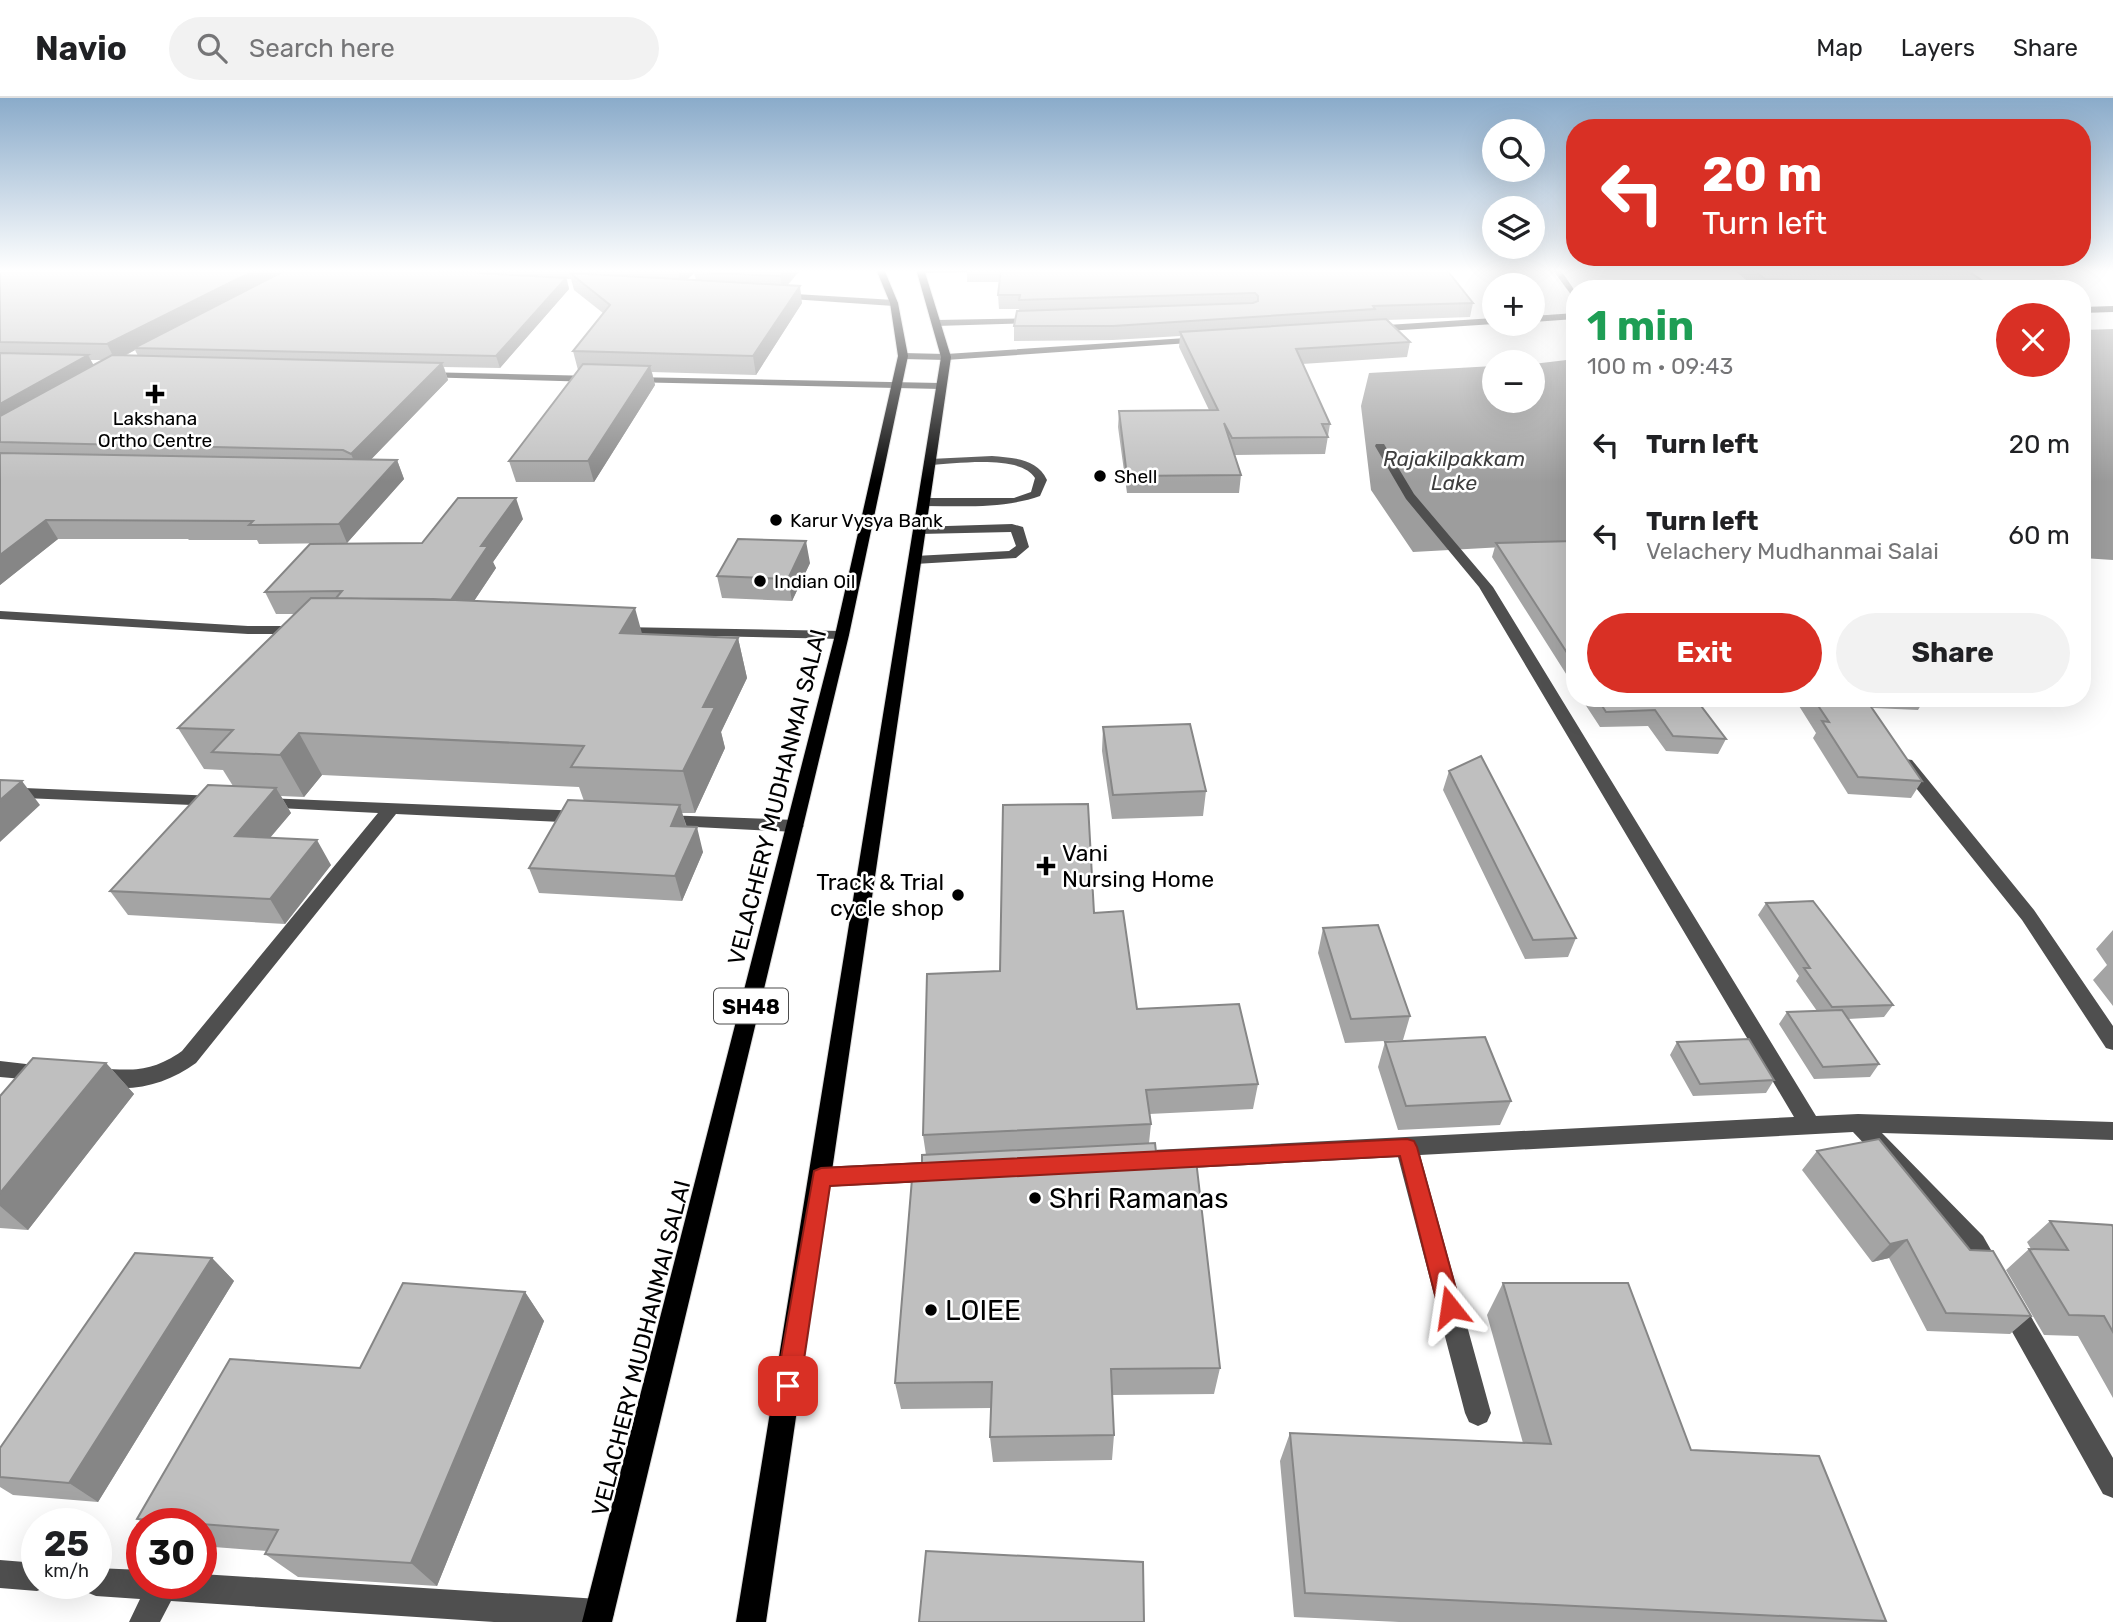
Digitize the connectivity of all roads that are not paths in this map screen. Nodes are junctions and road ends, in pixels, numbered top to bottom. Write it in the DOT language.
graph roads {
  1 [pos="900,340"];
  2 [pos="941,340"];
  3 [pos="1204,340"];
  4 [pos="903,356"];
  5 [pos="946,357"];
  6 [pos="418,375"];
  7 [pos="610,380"];
  8 [pos="624,380"];
  9 [pos="941,386"];
  10 [pos="894,387"];
  11 [pos="1380,446"];
  12 [pos="930,462"];
  13 [pos="924,502"];
  14 [pos="919,530"];
  15 [pos="915,560"];
  16 [pos="0,615"];
  17 [pos="317,630"];
  18 [pos="605,631"];
  19 [pos="842,635"];
  20 [pos="1897,752"];
  21 [pos="0,792"];
  22 [pos="391,809"];
  23 [pos="601,818"];
  24 [pos="643,820"];
  25 [pos="796,826"];
  26 [pos="2113,1042"];
  27 [pos="0,1069"];
  28 [pos="1858,1122"];
  29 [pos="1810,1125"];
  30 [pos="2113,1131"];
  31 [pos="1407,1147"];
  32 [pos="1114,1162"];
  33 [pos="961,1170"];
  34 [pos="821,1177"];
  35 [pos="1478,1413"];
  36 [pos="2112,1481"];
  37 [pos="0,1574"];
  38 [pos="21,1576"];
  39 [pos="217,1592"];
  40 [pos="156,1599"];
  41 [pos="598,1618"];
  42 [pos="144,1622"];
  43 [pos="751,1622"];
  1 -- 4 [label="main road, VELACHERY MUDHANMAI SALAI / SH48"];
  2 -- 5 [label="main road"];
  3 -- 5 [label="street"];
  4 -- 5 [label="street"];
  4 -- 10 [label="main road, VELACHERY MUDHANMAI SALAI / SH48"];
  5 -- 9 [label="main road"];
  6 -- 7 [label="street"];
  8 -- 10 [label="street"];
  9 -- 10 [label="street"];
  9 -- 12 [label="main road"];
  10 -- 19 [label="main road, VELACHERY MUDHANMAI SALAI / SH48"];
  11 -- 29 [label="street"];
  12 -- 13 [label="main road"];
  12 -- 13 [label="street"];
  13 -- 14 [label="main road"];
  14 -- 15 [label="main road"];
  14 -- 15 [label="street"];
  15 -- 34 [label="main road"];
  16 -- 17 [label="street"];
  18 -- 19 [label="street"];
  19 -- 25 [label="main road, VELACHERY MUDHANMAI SALAI / SH48"];
  20 -- 26 [label="street"];
  21 -- 22 [label="street"];
  22 -- 23 [label="street"];
  22 -- 27 [label="street"];
  24 -- 25 [label="street"];
  25 -- 41 [label="main road, VELACHERY MUDHANMAI SALAI / SH48"];
  28 -- 29 [label="street"];
  28 -- 30 [label="street"];
  28 -- 36 [label="street"];
  29 -- 31 [label="street"];
  31 -- 32 [label="street"];
  31 -- 35 [label="street"];
  33 -- 34 [label="street"];
  34 -- 43 [label="main road"];
  37 -- 38 [label="street"];
  39 -- 41 [label="street"];
  40 -- 42 [label="street"];
}
